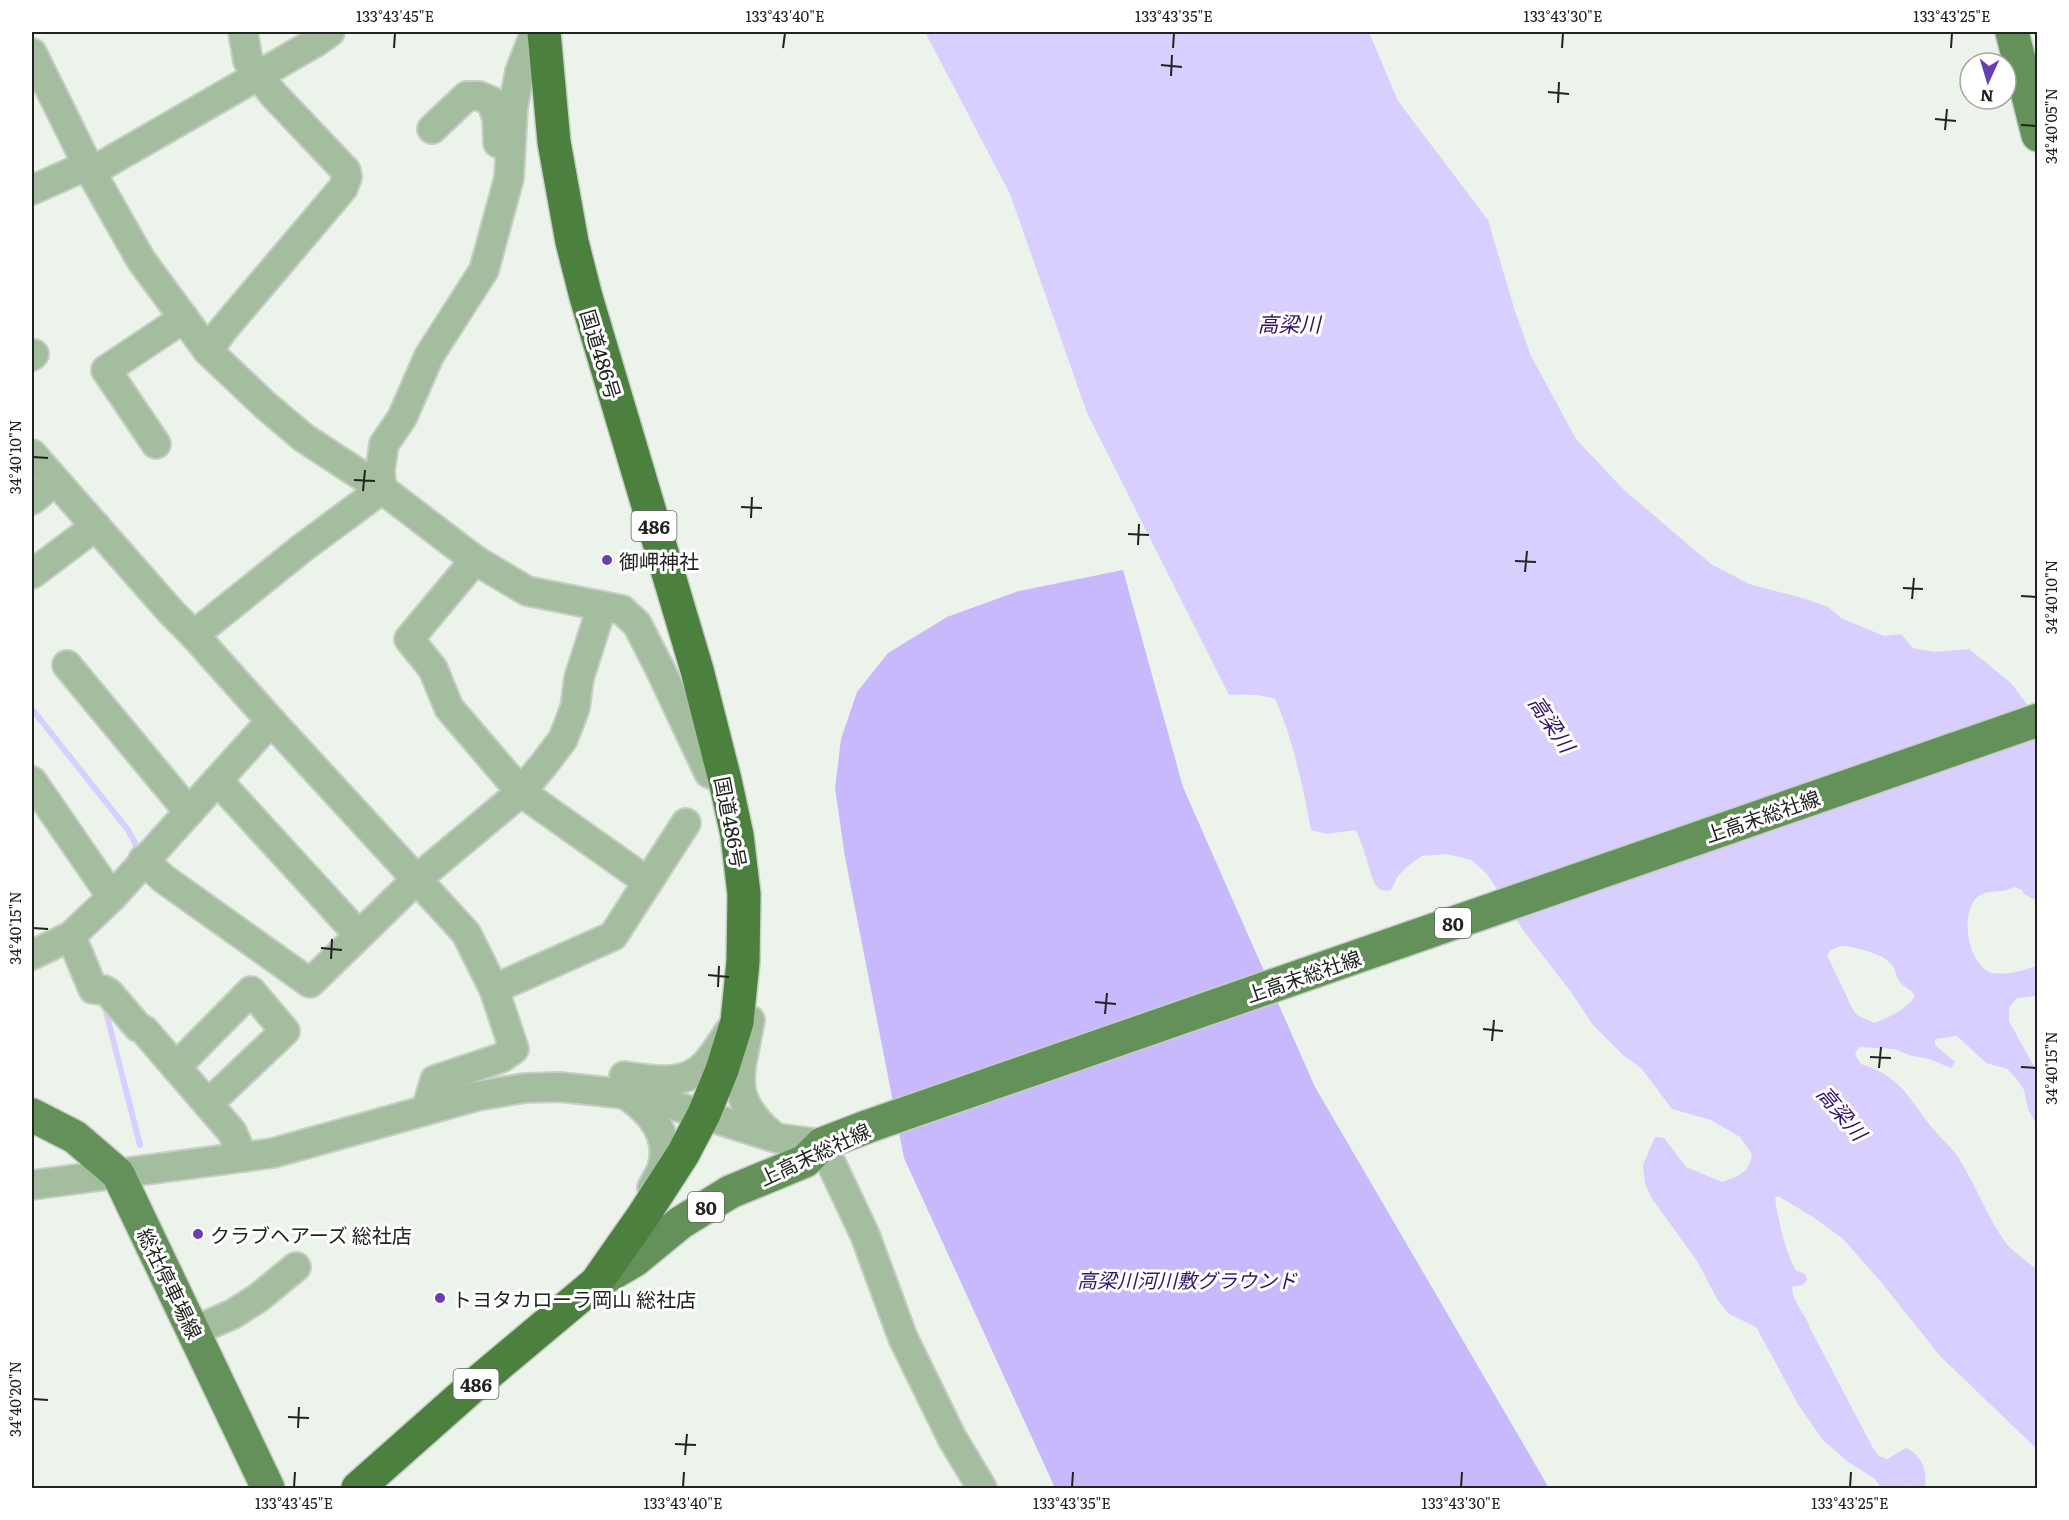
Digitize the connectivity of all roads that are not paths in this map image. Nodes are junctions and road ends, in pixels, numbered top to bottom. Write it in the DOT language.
graph roads {
  1 [pos="243,32"];
  2 [pos="330,32"];
  3 [pos="539,32"];
  4 [pos="544,32"];
  5 [pos="2012,32"];
  6 [pos="32,53"];
  7 [pos="259,75"];
  8 [pos="432,129"];
  9 [pos="2037,135"];
  10 [pos="89,169"];
  11 [pos="32,190"];
  12 [pos="505,196"];
  13 [pos="184,318"];
  14 [pos="208,351"];
  15 [pos="156,444"];
  16 [pos="32,454"];
  17 [pos="55,481"];
  18 [pos="382,489"];
  19 [pos="32,500"];
  20 [pos="96,526"];
  21 [pos="475,561"];
  22 [pos="32,573"];
  23 [pos="602,606"];
  24 [pos="194,635"];
  25 [pos="67,664"];
  26 [pos="271,720"];
  27 [pos="2037,720"];
  28 [pos="725,780"];
  29 [pos="32,781"];
  30 [pos="218,781"];
  31 [pos="521,792"];
  32 [pos="189,812"];
  33 [pos="686,823"];
  34 [pos="146,861"];
  35 [pos="417,879"];
  36 [pos="648,882"];
  37 [pos="112,897"];
  38 [pos="358,934"];
  39 [pos="71,936"];
  40 [pos="32,955"];
  41 [pos="742,974"];
  42 [pos="494,989"];
  43 [pos="737,1022"];
  44 [pos="176,1067"];
  45 [pos="560,1087"];
  46 [pos="622,1092"];
  47 [pos="208,1104"];
  48 [pos="426,1110"];
  49 [pos="704,1114"];
  50 [pos="32,1115"];
  51 [pos="776,1138"];
  52 [pos="822,1144"];
  53 [pos="243,1157"];
  54 [pos="118,1174"];
  55 [pos="32,1185"];
  56 [pos="644,1216"];
  57 [pos="296,1268"];
  58 [pos="596,1283"];
  59 [pos="194,1331"];
  60 [pos="268,1488"];
  61 [pos="358,1488"];
  62 [pos="982,1488"];
  1 -- 7 [label="street"];
  2 -- 7 [label="street"];
  3 -- 12 [label="street"];
  4 -- 28 [label="highway, 国道486号 / 486"];
  5 -- 9 [label="main road"];
  6 -- 10 [label="street"];
  7 -- 10 [label="street"];
  7 -- 14 [label="street"];
  8 -- 12 [label="street"];
  10 -- 11 [label="street"];
  10 -- 13 [label="street"];
  12 -- 18 [label="street"];
  13 -- 14 [label="street"];
  13 -- 15 [label="street"];
  14 -- 18 [label="street"];
  16 -- 17 [label="street"];
  17 -- 19 [label="street"];
  17 -- 20 [label="street"];
  18 -- 21 [label="street"];
  18 -- 24 [label="street"];
  20 -- 22 [label="street"];
  20 -- 24 [label="street"];
  21 -- 23 [label="street"];
  21 -- 31 [label="street"];
  23 -- 28 [label="street"];
  23 -- 31 [label="street"];
  24 -- 26 [label="street"];
  25 -- 32 [label="street"];
  26 -- 30 [label="street"];
  26 -- 35 [label="street"];
  27 -- 52 [label="main road, 上高末総社線 / 80"];
  28 -- 41 [label="highway, 国道486号 / 486"];
  29 -- 37 [label="street"];
  30 -- 32 [label="street"];
  30 -- 38 [label="street"];
  31 -- 35 [label="street"];
  31 -- 36 [label="street"];
  32 -- 34 [label="street"];
  33 -- 36 [label="street"];
  34 -- 37 [label="street"];
  34 -- 38 [label="street"];
  35 -- 38 [label="street"];
  35 -- 42 [label="street"];
  36 -- 42 [label="street"];
  37 -- 39 [label="street"];
  39 -- 40 [label="street"];
  39 -- 44 [label="street"];
  41 -- 43 [label="highway, 国道486号 / 486"];
  41 -- 51 [label="street"];
  42 -- 48 [label="street"];
  43 -- 45 [label="street"];
  43 -- 49 [label="highway, 国道486号 / 486"];
  44 -- 47 [label="street"];
  44 -- 47 [label="street"];
  45 -- 46 [label="street"];
  45 -- 48 [label="street"];
  46 -- 49 [label="street"];
  46 -- 56 [label="street"];
  47 -- 53 [label="street"];
  48 -- 53 [label="street"];
  49 -- 51 [label="street"];
  49 -- 56 [label="highway, 国道486号 / 486"];
  50 -- 54 [label="main road, 総社停車場線"];
  51 -- 52 [label="street"];
  52 -- 58 [label="main road, 上高末総社線 / 80"];
  52 -- 62 [label="street"];
  53 -- 54 [label="street"];
  54 -- 55 [label="street"];
  54 -- 59 [label="main road, 総社停車場線"];
  56 -- 58 [label="highway, 国道486号 / 486"];
  57 -- 59 [label="street"];
  58 -- 61 [label="highway, 国道486号 / 486"];
  59 -- 60 [label="main road, 総社停車場線"];
}
